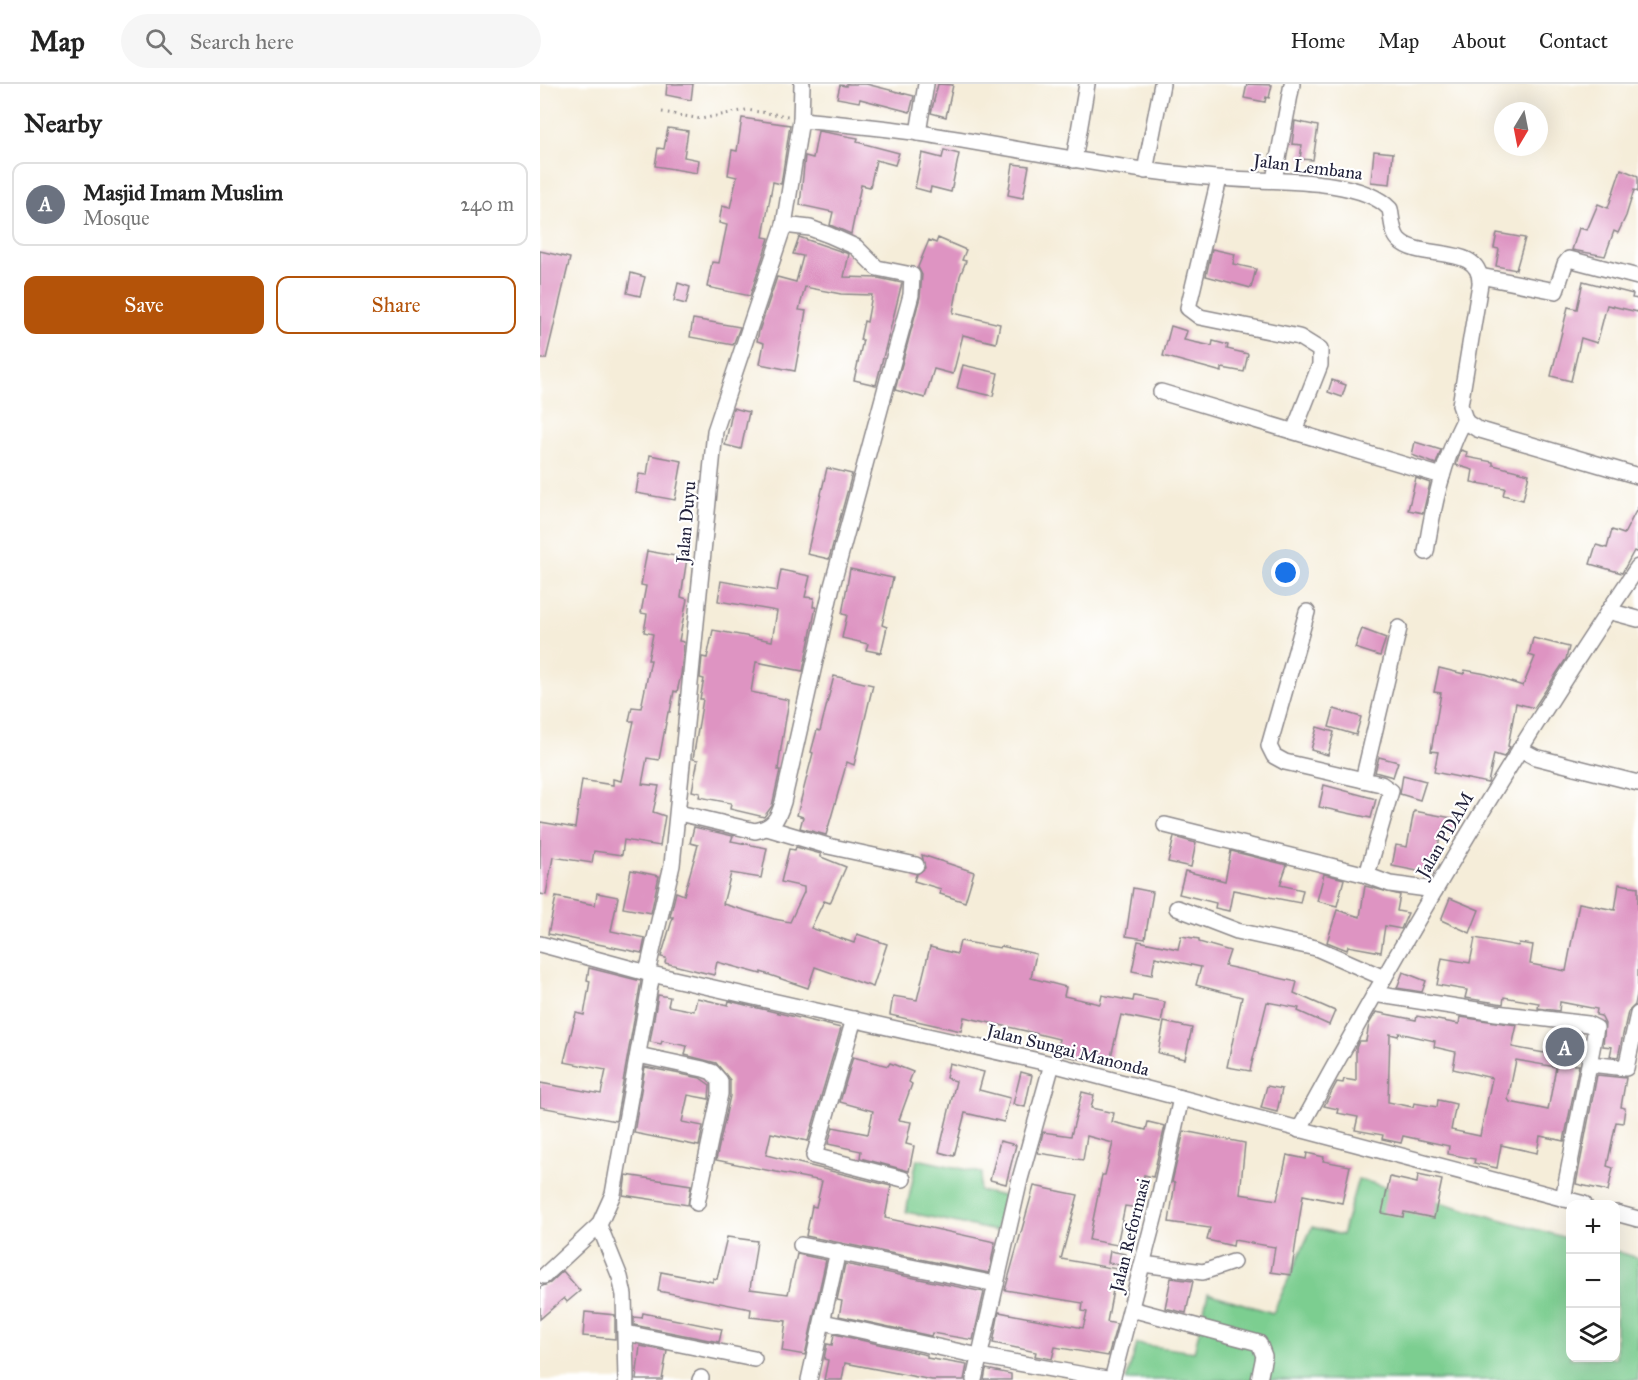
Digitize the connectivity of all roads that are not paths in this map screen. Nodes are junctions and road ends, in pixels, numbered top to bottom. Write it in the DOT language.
graph roads {
  1 [pos="802,84"];
  2 [pos="926,84"];
  3 [pos="1087,84"];
  4 [pos="1162,84"];
  5 [pos="1292,84"];
  6 [pos="802,118"];
  7 [pos="918,133"];
  8 [pos="1074,160"];
  9 [pos="1145,171"];
  10 [pos="1220,179"];
  11 [pos="1274,180"];
  12 [pos="784,225"];
  13 [pos="1480,276"];
  14 [pos="1638,277"];
  15 [pos="1161,392"];
  16 [pos="1464,420"];
  17 [pos="1293,431"];
  18 [pos="1442,476"];
  19 [pos="1638,476"];
  20 [pos="1426,552"];
  21 [pos="1638,567"];
  22 [pos="1307,612"];
  23 [pos="1608,612"];
  24 [pos="1638,619"];
  25 [pos="1399,628"];
  26 [pos="1520,749"];
  27 [pos="1363,780"];
  28 [pos="1638,783"];
  29 [pos="678,813"];
  30 [pos="1165,825"];
  31 [pos="767,828"];
  32 [pos="916,865"];
  33 [pos="1367,875"];
  34 [pos="1435,890"];
  35 [pos="1178,908"];
  36 [pos="540,944"];
  37 [pos="650,973"];
  38 [pos="1384,978"];
  39 [pos="1374,994"];
  40 [pos="1638,1014"];
  41 [pos="854,1019"];
  42 [pos="1636,1039"];
  43 [pos="638,1054"];
  44 [pos="1052,1064"];
  45 [pos="1590,1064"];
  46 [pos="1181,1098"];
  47 [pos="1299,1130"];
  48 [pos="903,1179"];
  49 [pos="1563,1199"];
  50 [pos="1567,1200"];
  51 [pos="697,1203"];
  52 [pos="1620,1214"];
  53 [pos="1638,1219"];
  54 [pos="599,1225"];
  55 [pos="801,1245"];
  56 [pos="838,1251"];
  57 [pos="1233,1262"];
  58 [pos="1143,1264"];
  59 [pos="544,1276"];
  60 [pos="996,1284"];
  61 [pos="1131,1309"];
  62 [pos="823,1322"];
  63 [pos="626,1333"];
  64 [pos="979,1356"];
  65 [pos="754,1359"];
  66 [pos="626,1380"];
  67 [pos="809,1380"];
  68 [pos="974,1380"];
  69 [pos="1112,1380"];
  70 [pos="1259,1380"];
  1 -- 6 [label="street, Jalan Duyu"];
  2 -- 7 [label="street"];
  3 -- 8 [label="street"];
  4 -- 9 [label="street"];
  5 -- 11 [label="street"];
  6 -- 7 [label="street, Jalan Lembana"];
  6 -- 12 [label="street, Jalan Duyu"];
  7 -- 8 [label="street, Jalan Lembana"];
  8 -- 9 [label="street, Jalan Lembana"];
  9 -- 10 [label="street, Jalan Lembana"];
  10 -- 11 [label="street, Jalan Lembana"];
  10 -- 17 [label="street"];
  11 -- 13 [label="street, Jalan Lembana"];
  12 -- 29 [label="street, Jalan Duyu"];
  12 -- 31 [label="street"];
  13 -- 14 [label="street"];
  13 -- 16 [label="street"];
  15 -- 17 [label="street"];
  16 -- 18 [label="street"];
  16 -- 19 [label="street"];
  17 -- 18 [label="street"];
  18 -- 20 [label="street"];
  21 -- 23 [label="street, Jalan PDAM"];
  22 -- 27 [label="street"];
  23 -- 24 [label="street"];
  23 -- 26 [label="street, Jalan PDAM"];
  25 -- 27 [label="street"];
  26 -- 28 [label="street"];
  26 -- 34 [label="street, Jalan PDAM"];
  27 -- 33 [label="street"];
  29 -- 31 [label="street"];
  29 -- 37 [label="street, Jalan Duyu"];
  30 -- 33 [label="street"];
  31 -- 32 [label="street"];
  33 -- 34 [label="street"];
  34 -- 38 [label="street, Jalan PDAM"];
  35 -- 38 [label="street"];
  36 -- 37 [label="street, Jalan Sungai Manonda"];
  37 -- 41 [label="street, Jalan Sungai Manonda"];
  37 -- 43 [label="street, Jalan Duyu"];
  38 -- 39 [label="street, Jalan PDAM"];
  39 -- 45 [label="street"];
  39 -- 47 [label="street, Jalan PDAM"];
  40 -- 42 [label="street"];
  41 -- 44 [label="street, Jalan Sungai Manonda"];
  41 -- 48 [label="street"];
  42 -- 45 [label="street"];
  43 -- 51 [label="street"];
  43 -- 54 [label="street, Jalan Duyu"];
  44 -- 46 [label="street, Jalan Sungai Manonda"];
  44 -- 60 [label="street"];
  45 -- 49 [label="street"];
  46 -- 47 [label="street, Jalan Sungai Manonda"];
  46 -- 58 [label="street, Jalan Reformasi"];
  47 -- 49 [label="street, Jalan Sungai Manonda"];
  49 -- 50 [label="street, Jalan Sungai Manonda"];
  52 -- 53 [label="street"];
  54 -- 59 [label="street"];
  54 -- 63 [label="street"];
  55 -- 56 [label="street"];
  56 -- 60 [label="street"];
  56 -- 62 [label="street"];
  57 -- 58 [label="street"];
  58 -- 61 [label="street, Jalan Reformasi"];
  60 -- 64 [label="street"];
  61 -- 69 [label="street, Jalan Reformasi"];
  61 -- 70 [label="street"];
  62 -- 64 [label="street"];
  62 -- 67 [label="street"];
  63 -- 65 [label="street"];
  63 -- 66 [label="street"];
  64 -- 68 [label="street"];
  64 -- 69 [label="street"];
}
